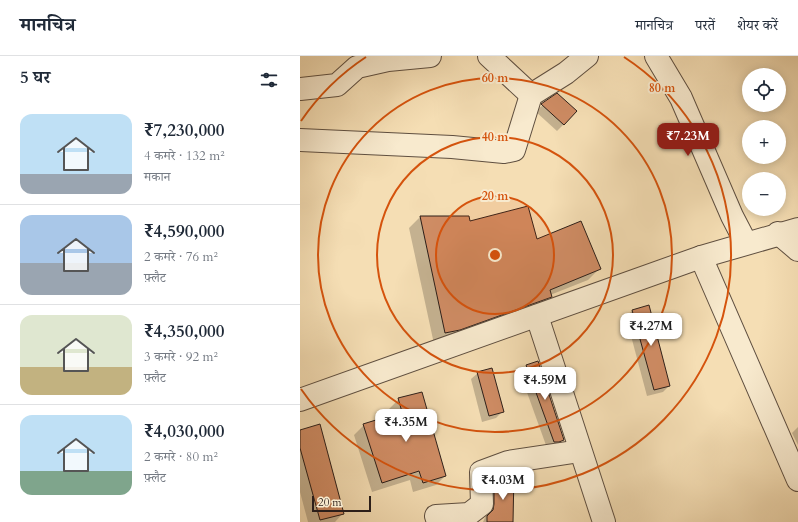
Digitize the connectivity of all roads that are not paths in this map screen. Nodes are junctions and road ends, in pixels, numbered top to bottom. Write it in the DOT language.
graph roads {
  1 [pos="430,56"];
  2 [pos="489,56"];
  3 [pos="587,56"];
  4 [pos="656,56"];
  5 [pos="300,89"];
  6 [pos="531,95"];
  7 [pos="300,140"];
  8 [pos="788,231"];
  9 [pos="746,243"];
  10 [pos="798,250"];
  11 [pos="701,257"];
  12 [pos="537,316"];
  13 [pos="300,400"];
  14 [pos="580,451"];
  15 [pos="798,480"];
  16 [pos="438,522"];
  17 [pos="604,522"];
  1 -- 5 [label="street"];
  2 -- 6 [label="street"];
  3 -- 6 [label="street"];
  4 -- 9 [label="street"];
  6 -- 7 [label="street"];
  8 -- 9 [label="street"];
  8 -- 10 [label="street"];
  9 -- 11 [label="street"];
  11 -- 12 [label="street"];
  11 -- 15 [label="street"];
  12 -- 13 [label="street"];
  12 -- 14 [label="street"];
  14 -- 16 [label="street"];
  14 -- 17 [label="street"];
}
